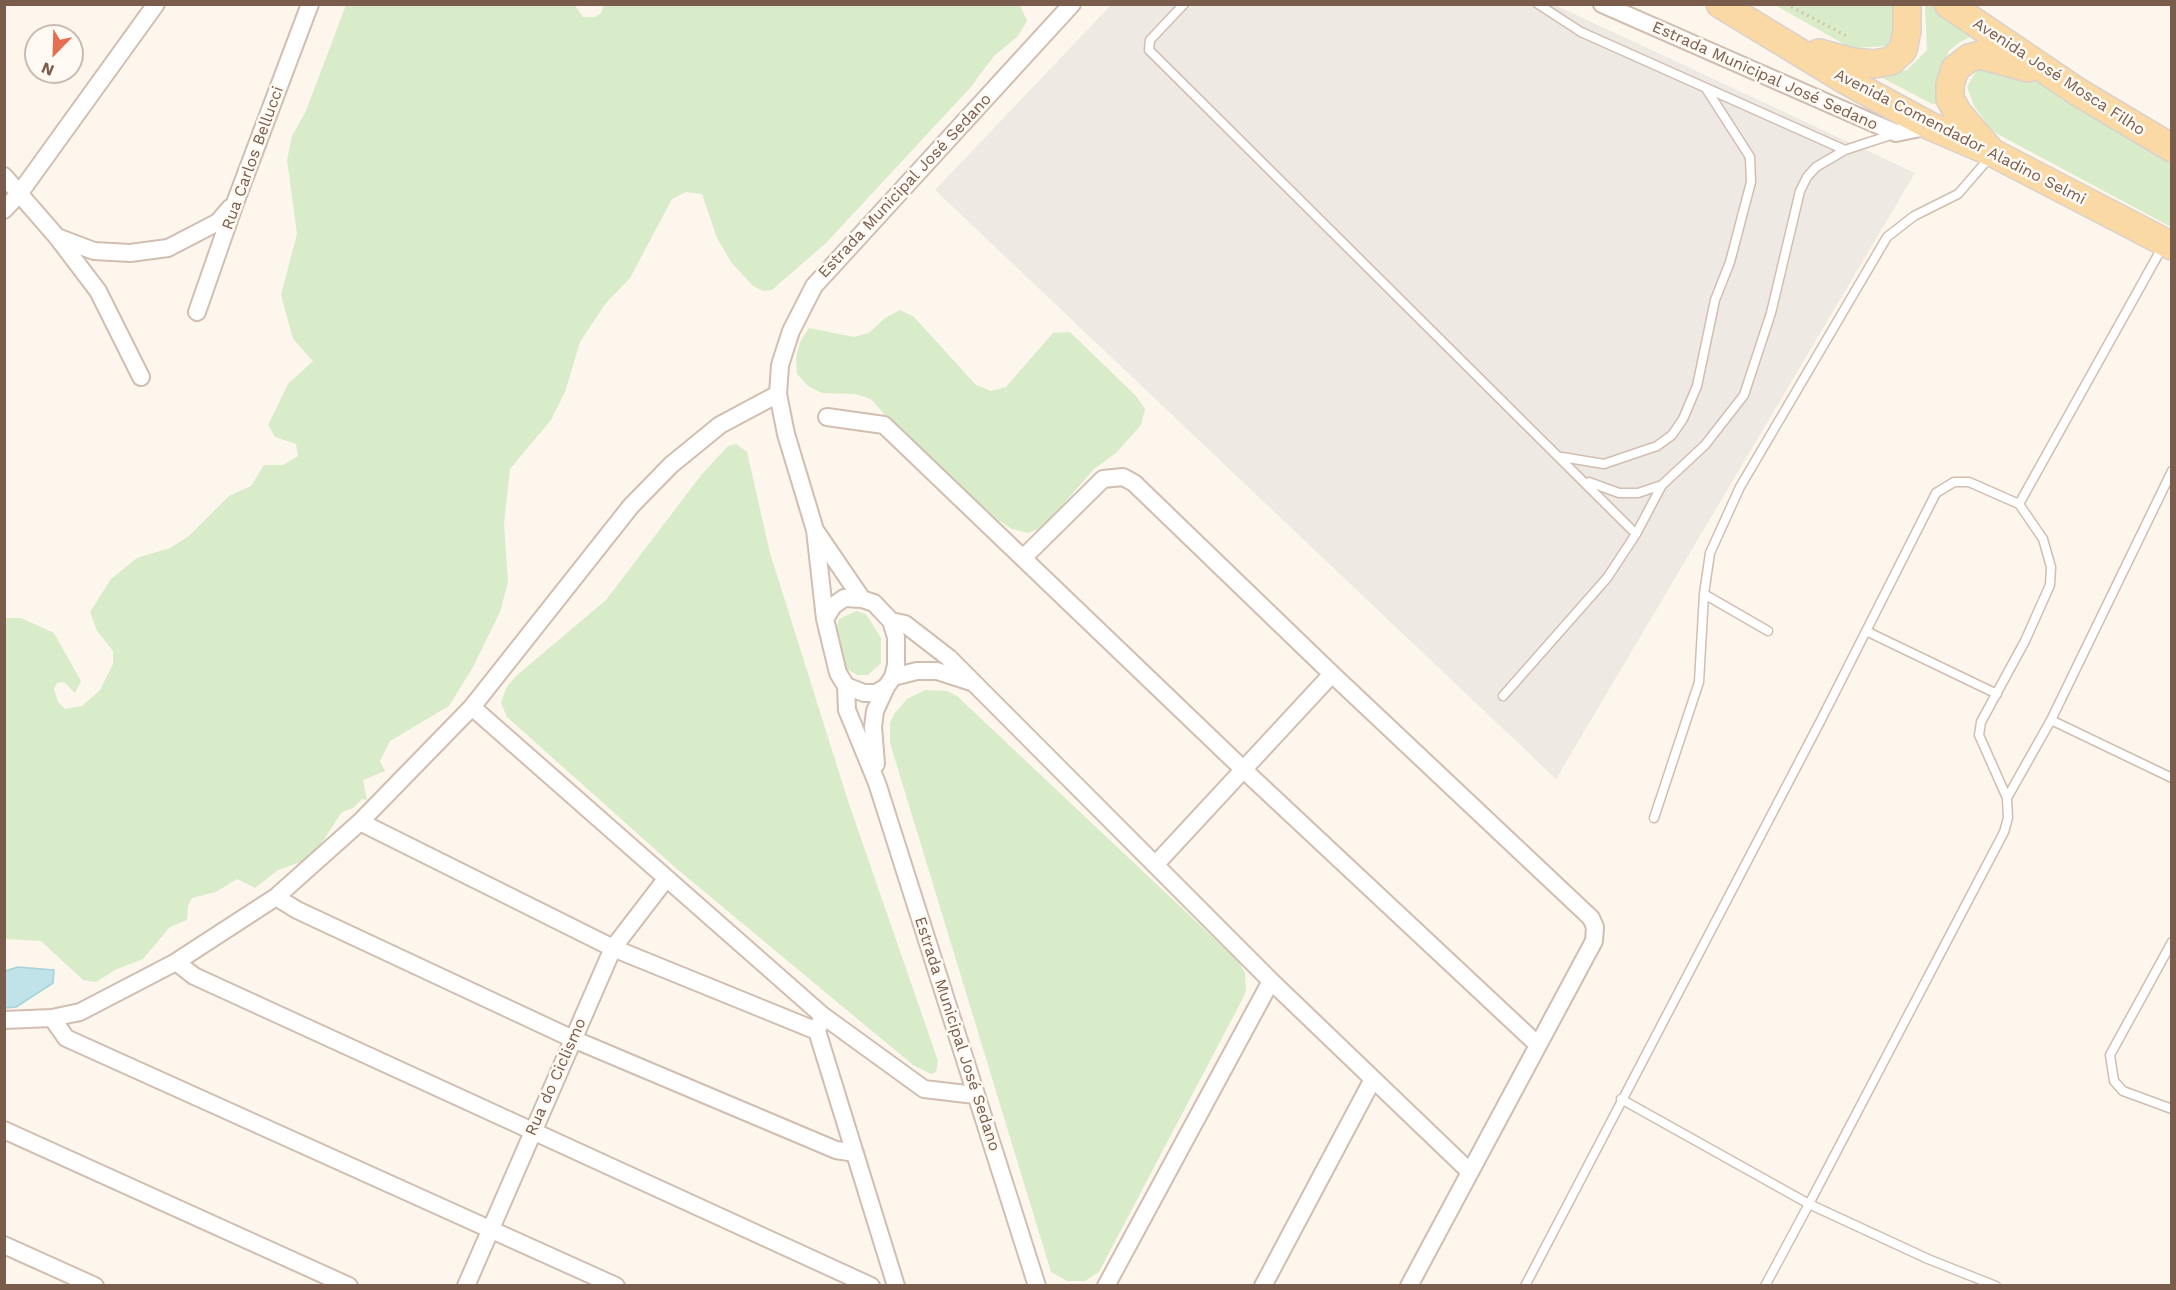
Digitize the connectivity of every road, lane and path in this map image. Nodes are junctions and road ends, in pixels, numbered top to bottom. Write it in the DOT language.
graph roads {
  1 [pos="156,4"];
  2 [pos="310,4"];
  3 [pos="1072,4"];
  4 [pos="1184,4"];
  5 [pos="1538,4"];
  6 [pos="1602,4"];
  7 [pos="1720,4"];
  8 [pos="1786,4"];
  9 [pos="1907,4"];
  10 [pos="1948,4"];
  11 [pos="1762,31"];
  12 [pos="1856,40"];
  13 [pos="1707,90"];
  14 [pos="2078,92"];
  15 [pos="1930,126"];
  16 [pos="1896,133"];
  17 [pos="2172,148"];
  18 [pos="1845,150"];
  19 [pos="1993,153"];
  20 [pos="4,177"];
  21 [pos="19,194"];
  22 [pos="235,203"];
  23 [pos="4,210"];
  24 [pos="57,237"];
  25 [pos="2168,245"];
  26 [pos="197,312"];
  27 [pos="141,377"];
  28 [pos="778,394"];
  29 [pos="827,417"];
  30 [pos="1562,457"];
  31 [pos="2172,471"];
  32 [pos="1584,480"];
  33 [pos="1662,485"];
  34 [pos="2019,504"];
  35 [pos="815,530"];
  36 [pos="1636,534"];
  37 [pos="1023,558"];
  38 [pos="1704,594"];
  39 [pos="862,599"];
  40 [pos="825,619"];
  41 [pos="891,621"];
  42 [pos="1768,631"];
  43 [pos="1866,631"];
  44 [pos="1332,674"];
  45 [pos="890,682"];
  46 [pos="972,682"];
  47 [pos="846,686"];
  48 [pos="1997,694"];
  49 [pos="1503,696"];
  50 [pos="472,707"];
  51 [pos="2051,720"];
  52 [pos="1245,771"];
  53 [pos="2172,778"];
  54 [pos="877,783"];
  55 [pos="2007,798"];
  56 [pos="1654,818"];
  57 [pos="360,822"];
  58 [pos="1155,865"];
  59 [pos="666,879"];
  60 [pos="276,897"];
  61 [pos="2172,942"];
  62 [pos="613,948"];
  63 [pos="176,962"];
  64 [pos="1271,981"];
  65 [pos="52,1018"];
  66 [pos="4,1020"];
  67 [pos="820,1023"];
  68 [pos="573,1039"];
  69 [pos="1538,1045"];
  70 [pos="1373,1079"];
  71 [pos="975,1095"];
  72 [pos="1621,1099"];
  73 [pos="2172,1109"];
  74 [pos="4,1130"];
  75 [pos="533,1131"];
  76 [pos="855,1153"];
  77 [pos="1469,1171"];
  78 [pos="1809,1204"];
  79 [pos="490,1229"];
  80 [pos="4,1245"];
  81 [pos="95,1286"];
  82 [pos="349,1286"];
  83 [pos="466,1286"];
  84 [pos="616,1286"];
  85 [pos="871,1286"];
  86 [pos="896,1286"];
  87 [pos="1037,1286"];
  88 [pos="1106,1286"];
  89 [pos="1263,1286"];
  90 [pos="1409,1286"];
  91 [pos="1525,1286"];
  92 [pos="1765,1286"];
  93 [pos="1996,1286"];
  1 -- 21 [label="street"];
  2 -- 22 [label="street, Rua Carlos Bellucci"];
  3 -- 28 [label="street, Estrada Municipal José Sedano"];
  4 -- 30 [label="lane"];
  5 -- 13 [label="lane"];
  6 -- 16 [label="street, Estrada Municipal José Sedano"];
  7 -- 11 [label="main road, Avenida Comendador Aladino Selmi"];
  8 -- 12 [label="path"];
  9 -- 11 [label="main road"];
  10 -- 14 [label="main road, Avenida José Mosca Filho"];
  11 -- 15 [label="main road, Avenida Comendador Aladino Selmi"];
  13 -- 18 [label="lane"];
  13 -- 30 [label="lane"];
  14 -- 17 [label="main road, Avenida José Mosca Filho"];
  14 -- 19 [label="main road"];
  15 -- 16 [label="street, Estrada Municipal José Sedano"];
  15 -- 19 [label="main road, Avenida Comendador Aladino Selmi"];
  16 -- 18 [label="lane"];
  18 -- 33 [label="lane"];
  19 -- 25 [label="main road, Avenida Comendador Aladino Selmi"];
  19 -- 38 [label="lane"];
  20 -- 21 [label="street"];
  21 -- 23 [label="street"];
  21 -- 24 [label="street"];
  22 -- 24 [label="street"];
  22 -- 26 [label="street, Rua Carlos Bellucci"];
  24 -- 27 [label="street"];
  25 -- 34 [label="lane"];
  28 -- 35 [label="street, Estrada Municipal José Sedano"];
  28 -- 50 [label="street"];
  29 -- 37 [label="street"];
  30 -- 32 [label="lane"];
  31 -- 51 [label="lane"];
  32 -- 33 [label="lane"];
  32 -- 36 [label="lane"];
  33 -- 36 [label="lane"];
  34 -- 43 [label="lane"];
  34 -- 48 [label="lane"];
  35 -- 39 [label="street, Estrada Municipal José Sedano"];
  35 -- 40 [label="street, Estrada Municipal José Sedano"];
  36 -- 49 [label="lane"];
  37 -- 44 [label="street"];
  37 -- 52 [label="street"];
  38 -- 42 [label="lane"];
  38 -- 56 [label="lane"];
  39 -- 40 [label="street"];
  39 -- 41 [label="street"];
  40 -- 47 [label="street"];
  41 -- 45 [label="street"];
  41 -- 46 [label="street"];
  43 -- 48 [label="lane"];
  43 -- 72 [label="lane"];
  44 -- 52 [label="street"];
  44 -- 69 [label="street"];
  45 -- 46 [label="street"];
  45 -- 47 [label="street"];
  45 -- 54 [label="street, Estrada Municipal José Sedano"];
  46 -- 58 [label="street"];
  47 -- 54 [label="street, Estrada Municipal José Sedano"];
  48 -- 55 [label="lane"];
  50 -- 57 [label="street"];
  50 -- 59 [label="street"];
  51 -- 53 [label="lane"];
  51 -- 55 [label="lane"];
  52 -- 58 [label="street"];
  52 -- 69 [label="street"];
  54 -- 71 [label="street, Estrada Municipal José Sedano"];
  55 -- 78 [label="lane"];
  57 -- 60 [label="street"];
  57 -- 62 [label="street"];
  58 -- 64 [label="street"];
  59 -- 62 [label="street, Rua do Ciclismo"];
  59 -- 67 [label="street"];
  60 -- 63 [label="street"];
  60 -- 68 [label="street"];
  61 -- 73 [label="lane"];
  62 -- 67 [label="street"];
  62 -- 68 [label="street, Rua do Ciclismo"];
  63 -- 65 [label="street"];
  63 -- 75 [label="street"];
  64 -- 70 [label="street"];
  64 -- 88 [label="street"];
  65 -- 66 [label="street"];
  65 -- 79 [label="street"];
  67 -- 71 [label="street"];
  67 -- 76 [label="street"];
  68 -- 75 [label="street, Rua do Ciclismo"];
  68 -- 76 [label="street"];
  69 -- 77 [label="street"];
  70 -- 77 [label="street"];
  70 -- 89 [label="street"];
  71 -- 87 [label="street, Estrada Municipal José Sedano"];
  72 -- 78 [label="lane"];
  72 -- 91 [label="lane"];
  74 -- 82 [label="street"];
  75 -- 79 [label="street, Rua do Ciclismo"];
  75 -- 85 [label="street"];
  76 -- 86 [label="street"];
  77 -- 90 [label="street"];
  78 -- 92 [label="lane"];
  78 -- 93 [label="lane"];
  79 -- 83 [label="street, Rua do Ciclismo"];
  79 -- 84 [label="street"];
  80 -- 81 [label="street"];
}
